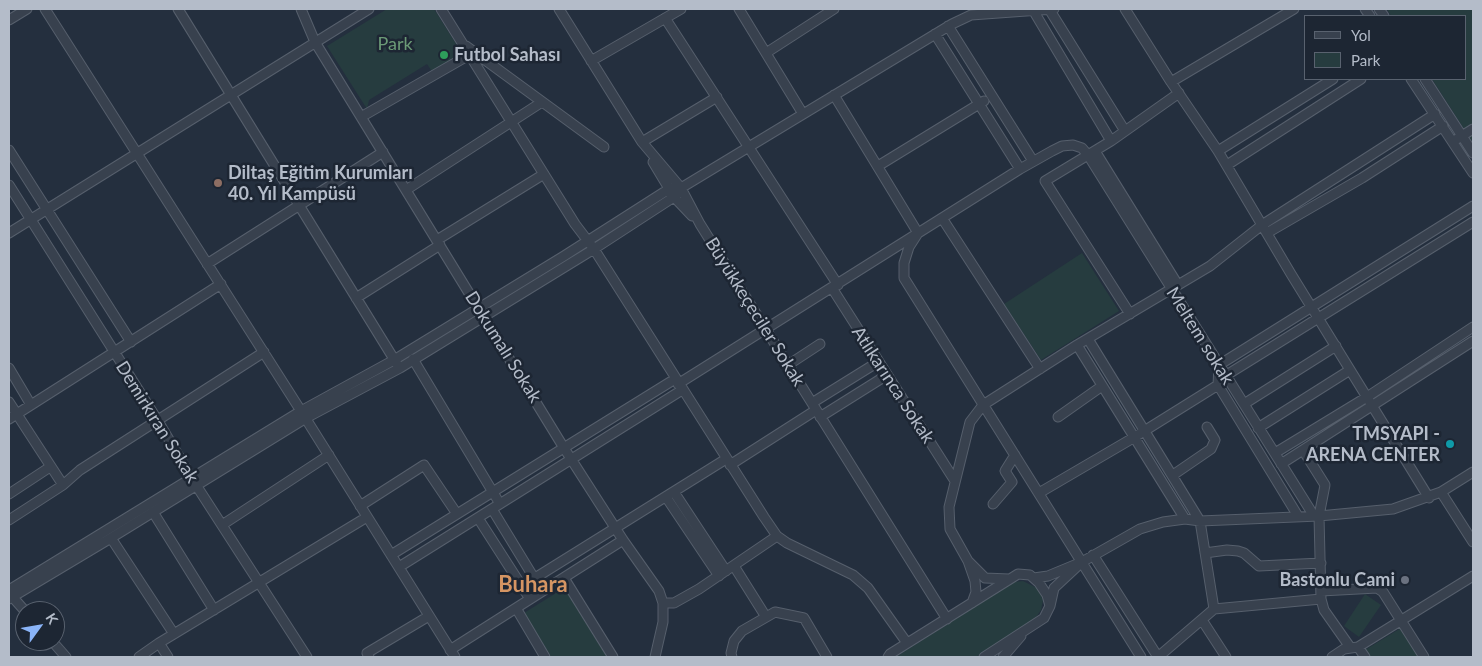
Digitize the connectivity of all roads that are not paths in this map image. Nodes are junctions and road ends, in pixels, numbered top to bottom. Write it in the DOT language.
graph roads {
  1 [pos="27,9"];
  2 [pos="45,9"];
  3 [pos="178,9"];
  4 [pos="301,9"];
  5 [pos="369,9"];
  6 [pos="441,9"];
  7 [pos="559,9"];
  8 [pos="681,9"];
  9 [pos="739,9"];
  10 [pos="834,9"];
  11 [pos="1050,9"];
  12 [pos="1054,9"];
  13 [pos="1125,9"];
  14 [pos="1294,9"];
  15 [pos="1027,10"];
  16 [pos="665,18"];
  17 [pos="9,20"];
  18 [pos="948,26"];
  19 [pos="935,34"];
  20 [pos="315,42"];
  21 [pos="462,43"];
  22 [pos="766,53"];
  23 [pos="469,55"];
  24 [pos="592,61"];
  25 [pos="1331,80"];
  26 [pos="1359,80"];
  27 [pos="1412,80"];
  28 [pos="1426,80"];
  29 [pos="1171,82"];
  30 [pos="1179,93"];
  31 [pos="231,95"];
  32 [pos="834,95"];
  33 [pos="992,96"];
  34 [pos="716,98"];
  35 [pos="542,102"];
  36 [pos="980,104"];
  37 [pos="803,114"];
  38 [pos="1435,114"];
  39 [pos="361,117"];
  40 [pos="511,122"];
  41 [pos="1442,126"];
  42 [pos="1473,129"];
  43 [pos="1125,131"];
  44 [pos="1462,136"];
  45 [pos="642,142"];
  46 [pos="1111,142"];
  47 [pos="1453,142"];
  48 [pos="604,147"];
  49 [pos="749,147"];
  50 [pos="9,150"];
  51 [pos="1218,151"];
  52 [pos="382,152"];
  53 [pos="137,153"];
  54 [pos="1092,153"];
  55 [pos="1473,153"];
  56 [pos="1033,161"];
  57 [pos="1227,165"];
  58 [pos="878,166"];
  59 [pos="1020,169"];
  60 [pos="1473,173"];
  61 [pos="544,174"];
  62 [pos="9,185"];
  63 [pos="681,188"];
  64 [pos="406,190"];
  65 [pos="671,193"];
  66 [pos="299,205"];
  67 [pos="1473,206"];
  68 [pos="47,210"];
  69 [pos="942,218"];
  70 [pos="30,220"];
  71 [pos="1473,222"];
  72 [pos="700,224"];
  73 [pos="1262,225"];
  74 [pos="9,233"];
  75 [pos="1267,233"];
  76 [pos="918,234"];
  77 [pos="588,241"];
  78 [pos="438,242"];
  79 [pos="594,249"];
  80 [pos="207,264"];
  81 [pos="220,284"];
  82 [pos="835,286"];
  83 [pos="1175,287"];
  84 [pos="356,298"];
  85 [pos="1311,306"];
  86 [pos="481,312"];
  87 [pos="1130,314"];
  88 [pos="1318,317"];
  89 [pos="1473,327"];
  90 [pos="766,330"];
  91 [pos="1088,339"];
  92 [pos="1473,341"];
  93 [pos="130,342"];
  94 [pos="820,344"];
  95 [pos="1077,345"];
  96 [pos="1336,346"];
  97 [pos="264,352"];
  98 [pos="115,353"];
  99 [pos="413,359"];
  100 [pos="394,360"];
  101 [pos="878,362"];
  102 [pos="788,365"];
  103 [pos="1219,365"];
  104 [pos="9,368"];
  105 [pos="400,368"];
  106 [pos="1040,369"];
  107 [pos="1350,370"];
  108 [pos="886,375"];
  109 [pos="1225,376"];
  110 [pos="679,385"];
  111 [pos="1218,385"];
  112 [pos="1102,386"];
  113 [pos="1367,396"];
  114 [pos="9,402"];
  115 [pos="32,404"];
  116 [pos="1244,404"];
  117 [pos="983,405"];
  118 [pos="1373,406"];
  119 [pos="816,410"];
  120 [pos="304,414"];
  121 [pos="13,416"];
  122 [pos="1058,418"];
  123 [pos="158,421"];
  124 [pos="1207,426"];
  125 [pos="1258,428"];
  126 [pos="1145,430"];
  127 [pos="1133,438"];
  128 [pos="564,448"];
  129 [pos="1303,450"];
  130 [pos="1274,453"];
  131 [pos="329,455"];
  132 [pos="1015,455"];
  133 [pos="572,459"];
  134 [pos="728,462"];
  135 [pos="1281,464"];
  136 [pos="50,466"];
  137 [pos="1473,472"];
  138 [pos="1173,475"];
  139 [pos="955,481"];
  140 [pos="194,482"];
  141 [pos="63,485"];
  142 [pos="494,492"];
  143 [pos="1441,492"];
  144 [pos="1039,493"];
  145 [pos="9,494"];
  146 [pos="670,494"];
  147 [pos="1429,498"];
  148 [pos="500,504"];
  149 [pos="993,504"];
  150 [pos="360,506"];
  151 [pos="492,509"];
  152 [pos="153,512"];
  153 [pos="458,514"];
  154 [pos="1298,516"];
  155 [pos="1316,516"];
  156 [pos="367,517"];
  157 [pos="478,518"];
  158 [pos="1185,519"];
  159 [pos="9,520"];
  160 [pos="1200,521"];
  161 [pos="222,525"];
  162 [pos="616,528"];
  163 [pos="777,536"];
  164 [pos="111,538"];
  165 [pos="623,540"];
  166 [pos="1473,542"];
  167 [pos="1205,553"];
  168 [pos="391,555"];
  169 [pos="1093,555"];
  170 [pos="968,561"];
  171 [pos="1082,562"];
  172 [pos="1321,563"];
  173 [pos="734,566"];
  174 [pos="399,567"];
  175 [pos="722,574"];
  176 [pos="1473,576"];
  177 [pos="534,578"];
  178 [pos="564,578"];
  179 [pos="1034,578"];
  180 [pos="1010,579"];
  181 [pos="259,582"];
  182 [pos="542,591"];
  183 [pos="10,595"];
  184 [pos="1321,595"];
  185 [pos="530,599"];
  186 [pos="663,603"];
  187 [pos="972,603"];
  188 [pos="1050,606"];
  189 [pos="516,608"];
  190 [pos="1214,609"];
  191 [pos="214,610"];
  192 [pos="429,616"];
  193 [pos="766,616"];
  194 [pos="947,618"];
  195 [pos="1202,620"];
  196 [pos="1402,621"];
  197 [pos="1026,630"];
  198 [pos="174,634"];
  199 [pos="159,643"];
  200 [pos="907,643"];
  201 [pos="1354,647"];
  202 [pos="452,654"];
  203 [pos="139,657"];
  204 [pos="168,657"];
  205 [pos="307,657"];
  206 [pos="369,657"];
  207 [pos="545,657"];
  208 [pos="612,657"];
  209 [pos="656,657"];
  210 [pos="732,657"];
  211 [pos="827,657"];
  212 [pos="888,657"];
  213 [pos="984,657"];
  214 [pos="1003,657"];
  215 [pos="1141,657"];
  216 [pos="1158,657"];
  217 [pos="1226,657"];
  218 [pos="1332,657"];
  219 [pos="1365,657"];
  220 [pos="1424,657"];
  1 -- 17 [label="street"];
  2 -- 53 [label="street"];
  3 -- 31 [label="street"];
  4 -- 20 [label="street, Dokumalı Sokak"];
  5 -- 20 [label="street"];
  6 -- 21 [label="street"];
  7 -- 24 [label="street, Büyükkeçeciler Sokak"];
  8 -- 16 [label="street"];
  9 -- 22 [label="street"];
  10 -- 22 [label="street"];
  11 -- 12 [label="street"];
  11 -- 15 [label="street"];
  11 -- 43 [label="street"];
  13 -- 29 [label="street"];
  14 -- 29 [label="street"];
  15 -- 18 [label="street"];
  15 -- 46 [label="street"];
  16 -- 24 [label="street"];
  16 -- 34 [label="street, Atlıkarınca Sokak"];
  18 -- 19 [label="street"];
  18 -- 33 [label="street"];
  19 -- 32 [label="street"];
  19 -- 36 [label="street"];
  20 -- 31 [label="street"];
  20 -- 39 [label="street, Dokumalı Sokak"];
  21 -- 23 [label="street"];
  21 -- 35 [label="street"];
  22 -- 37 [label="street"];
  23 -- 39 [label="street"];
  23 -- 40 [label="street"];
  24 -- 45 [label="street, Büyükkeçeciler Sokak"];
  25 -- 51 [label="street"];
  26 -- 57 [label="street"];
  27 -- 38 [label="street"];
  28 -- 44 [label="street"];
  29 -- 30 [label="street"];
  30 -- 43 [label="street"];
  30 -- 51 [label="street"];
  31 -- 53 [label="street"];
  31 -- 66 [label="street"];
  32 -- 37 [label="street"];
  32 -- 58 [label="street"];
  33 -- 36 [label="street"];
  33 -- 56 [label="street"];
  34 -- 45 [label="street"];
  34 -- 49 [label="street, Atlıkarınca Sokak"];
  35 -- 40 [label="street"];
  35 -- 48 [label="street"];
  36 -- 58 [label="street"];
  36 -- 59 [label="street"];
  37 -- 49 [label="street"];
  38 -- 41 [label="street"];
  38 -- 73 [label="street"];
  39 -- 52 [label="street, Dokumalı Sokak"];
  40 -- 61 [label="street"];
  40 -- 64 [label="street"];
  41 -- 47 [label="street"];
  41 -- 75 [label="street"];
  42 -- 44 [label="street"];
  43 -- 46 [label="street"];
  44 -- 47 [label="street"];
  44 -- 55 [label="street"];
  45 -- 63 [label="street, Büyükkeçeciler Sokak"];
  45 -- 65 [label="street"];
  46 -- 54 [label="street"];
  47 -- 60 [label="street"];
  49 -- 63 [label="street"];
  49 -- 82 [label="street, Atlıkarınca Sokak"];
  50 -- 68 [label="street"];
  51 -- 57 [label="street"];
  52 -- 64 [label="street, Dokumalı Sokak"];
  52 -- 66 [label="street"];
  53 -- 68 [label="street"];
  53 -- 80 [label="street"];
  54 -- 56 [label="street"];
  54 -- 83 [label="street, Meltem sokak"];
  54 -- 87 [label="street"];
  56 -- 59 [label="street"];
  57 -- 73 [label="street"];
  58 -- 76 [label="street"];
  59 -- 69 [label="street"];
  61 -- 77 [label="street"];
  61 -- 78 [label="street"];
  62 -- 70 [label="street, Demirkıran Sokak"];
  63 -- 65 [label="street"];
  63 -- 72 [label="street, Büyükkeçeciler Sokak"];
  64 -- 78 [label="street, Dokumalı Sokak"];
  65 -- 72 [label="street"];
  65 -- 77 [label="street"];
  65 -- 79 [label="street"];
  66 -- 80 [label="street"];
  66 -- 84 [label="street"];
  67 -- 85 [label="street"];
  68 -- 70 [label="street"];
  68 -- 93 [label="street"];
  69 -- 76 [label="street"];
  69 -- 106 [label="street"];
  70 -- 74 [label="street"];
  70 -- 98 [label="street, Demirkıran Sokak"];
  71 -- 88 [label="street"];
  72 -- 90 [label="street, Büyükkeçeciler Sokak"];
  73 -- 75 [label="street"];
  73 -- 83 [label="street"];
  75 -- 85 [label="street"];
  76 -- 82 [label="street"];
  76 -- 117 [label="street"];
  77 -- 79 [label="street"];
  77 -- 86 [label="street"];
  78 -- 84 [label="street"];
  78 -- 86 [label="street, Dokumalı Sokak"];
  79 -- 86 [label="street"];
  79 -- 110 [label="street"];
  80 -- 81 [label="street"];
  81 -- 93 [label="street"];
  81 -- 97 [label="street"];
  82 -- 90 [label="street"];
  82 -- 101 [label="street, Atlıkarınca Sokak"];
  83 -- 87 [label="street"];
  83 -- 103 [label="street, Meltem sokak"];
  84 -- 100 [label="street"];
  85 -- 88 [label="street"];
  85 -- 103 [label="street"];
  86 -- 99 [label="street"];
  86 -- 100 [label="street"];
  86 -- 128 [label="street, Dokumalı Sokak"];
  87 -- 91 [label="street"];
  88 -- 96 [label="street"];
  88 -- 109 [label="street"];
  89 -- 113 [label="street"];
  90 -- 102 [label="street, Büyükkeçeciler Sokak"];
  90 -- 110 [label="street"];
  91 -- 95 [label="street"];
  91 -- 126 [label="street"];
  92 -- 118 [label="street"];
  93 -- 98 [label="street"];
  94 -- 102 [label="street"];
  95 -- 106 [label="street"];
  95 -- 112 [label="street"];
  96 -- 107 [label="street"];
  96 -- 116 [label="street"];
  97 -- 120 [label="street"];
  97 -- 123 [label="street"];
  98 -- 115 [label="street"];
  98 -- 123 [label="street, Demirkıran Sokak"];
  99 -- 105 [label="street"];
  99 -- 142 [label="street"];
  100 -- 105 [label="street"];
  100 -- 120 [label="street"];
  101 -- 108 [label="street, Atlıkarınca Sokak"];
  101 -- 119 [label="street"];
  102 -- 119 [label="street, Büyükkeçeciler Sokak"];
  103 -- 109 [label="street, Meltem sokak"];
  103 -- 111 [label="street"];
  104 -- 115 [label="street"];
  105 -- 120 [label="street"];
  106 -- 117 [label="street"];
  107 -- 113 [label="street"];
  107 -- 125 [label="street"];
  108 -- 119 [label="street"];
  108 -- 139 [label="street, Atlıkarınca Sokak"];
  109 -- 111 [label="street"];
  109 -- 116 [label="street, Meltem sokak"];
  110 -- 128 [label="street"];
  110 -- 133 [label="street"];
  110 -- 134 [label="street"];
  111 -- 126 [label="street"];
  111 -- 154 [label="street, Meltem sokak"];
  112 -- 122 [label="street"];
  112 -- 127 [label="street"];
  113 -- 118 [label="street"];
  113 -- 130 [label="street"];
  114 -- 121 [label="street"];
  115 -- 121 [label="street"];
  116 -- 125 [label="street, Meltem sokak"];
  117 -- 132 [label="street"];
  117 -- 139 [label="street"];
  118 -- 129 [label="street"];
  118 -- 147 [label="street"];
  119 -- 134 [label="street"];
  119 -- 194 [label="street, Büyükkeçeciler Sokak"];
  120 -- 131 [label="street"];
  120 -- 140 [label="street"];
  121 -- 136 [label="street"];
  123 -- 140 [label="street, Demirkıran Sokak"];
  123 -- 141 [label="street"];
  124 -- 138 [label="street"];
  125 -- 130 [label="street, Meltem sokak"];
  126 -- 127 [label="street"];
  126 -- 138 [label="street"];
  127 -- 144 [label="street"];
  127 -- 158 [label="street"];
  128 -- 133 [label="street, Dokumalı Sokak"];
  128 -- 142 [label="street"];
  129 -- 135 [label="street"];
  129 -- 155 [label="street"];
  130 -- 135 [label="street, Meltem sokak"];
  131 -- 150 [label="street"];
  131 -- 161 [label="street"];
  132 -- 144 [label="street"];
  132 -- 149 [label="street"];
  133 -- 148 [label="street"];
  133 -- 162 [label="street, Dokumalı Sokak"];
  134 -- 146 [label="street"];
  134 -- 163 [label="street"];
  135 -- 155 [label="street, Meltem sokak"];
  136 -- 141 [label="street"];
  136 -- 145 [label="street"];
  137 -- 143 [label="street"];
  138 -- 160 [label="street"];
  139 -- 170 [label="street"];
  140 -- 152 [label="street"];
  140 -- 161 [label="street, Demirkıran Sokak"];
  140 -- 183 [label="street"];
  141 -- 159 [label="street"];
  142 -- 148 [label="street"];
  142 -- 153 [label="street"];
  143 -- 147 [label="street"];
  143 -- 166 [label="street"];
  144 -- 171 [label="street"];
  146 -- 162 [label="street"];
  146 -- 175 [label="street"];
  147 -- 155 [label="street"];
  148 -- 151 [label="street"];
  150 -- 153 [label="street"];
  150 -- 156 [label="street"];
  151 -- 157 [label="street"];
  151 -- 177 [label="street"];
  152 -- 164 [label="street"];
  152 -- 191 [label="street"];
  153 -- 168 [label="street"];
  154 -- 155 [label="street"];
  154 -- 160 [label="street"];
  155 -- 172 [label="street"];
  156 -- 168 [label="street"];
  156 -- 181 [label="street"];
  157 -- 174 [label="street"];
  157 -- 185 [label="street"];
  158 -- 160 [label="street"];
  158 -- 169 [label="street"];
  160 -- 167 [label="street"];
  161 -- 181 [label="street, Demirkıran Sokak"];
  162 -- 165 [label="street, Dokumalı Sokak"];
  162 -- 177 [label="street"];
  163 -- 173 [label="street"];
  163 -- 200 [label="street"];
  164 -- 183 [label="street"];
  164 -- 198 [label="street"];
  165 -- 178 [label="street"];
  165 -- 186 [label="street, Dokumalı Sokak"];
  167 -- 172 [label="street"];
  167 -- 190 [label="street"];
  168 -- 174 [label="street"];
  169 -- 171 [label="street"];
  169 -- 216 [label="street"];
  170 -- 180 [label="street"];
  170 -- 187 [label="street"];
  171 -- 179 [label="street"];
  171 -- 188 [label="street"];
  171 -- 215 [label="street"];
  172 -- 184 [label="street"];
  173 -- 175 [label="street"];
  173 -- 193 [label="street"];
  174 -- 192 [label="street"];
  175 -- 186 [label="street"];
  176 -- 196 [label="street"];
  177 -- 182 [label="street"];
  178 -- 182 [label="street"];
  178 -- 208 [label="street"];
  179 -- 180 [label="street"];
  179 -- 188 [label="street"];
  180 -- 187 [label="street"];
  181 -- 191 [label="street"];
  181 -- 205 [label="street, Demirkıran Sokak"];
  182 -- 185 [label="street"];
  184 -- 190 [label="street"];
  184 -- 196 [label="street"];
  184 -- 201 [label="street"];
  185 -- 189 [label="street"];
  186 -- 209 [label="street, Dokumalı Sokak"];
  187 -- 194 [label="street"];
  188 -- 197 [label="street"];
  189 -- 202 [label="street"];
  189 -- 207 [label="street"];
  190 -- 195 [label="street"];
  191 -- 198 [label="street"];
  192 -- 202 [label="street"];
  192 -- 206 [label="street"];
  193 -- 210 [label="street"];
  193 -- 211 [label="street"];
  194 -- 200 [label="street"];
  195 -- 216 [label="street"];
  195 -- 217 [label="street"];
  196 -- 201 [label="street"];
  196 -- 220 [label="street"];
  197 -- 213 [label="street"];
  197 -- 214 [label="street"];
  198 -- 199 [label="street"];
  199 -- 203 [label="street"];
  199 -- 204 [label="street"];
  200 -- 212 [label="street"];
  201 -- 218 [label="street"];
  201 -- 219 [label="street"];
}
